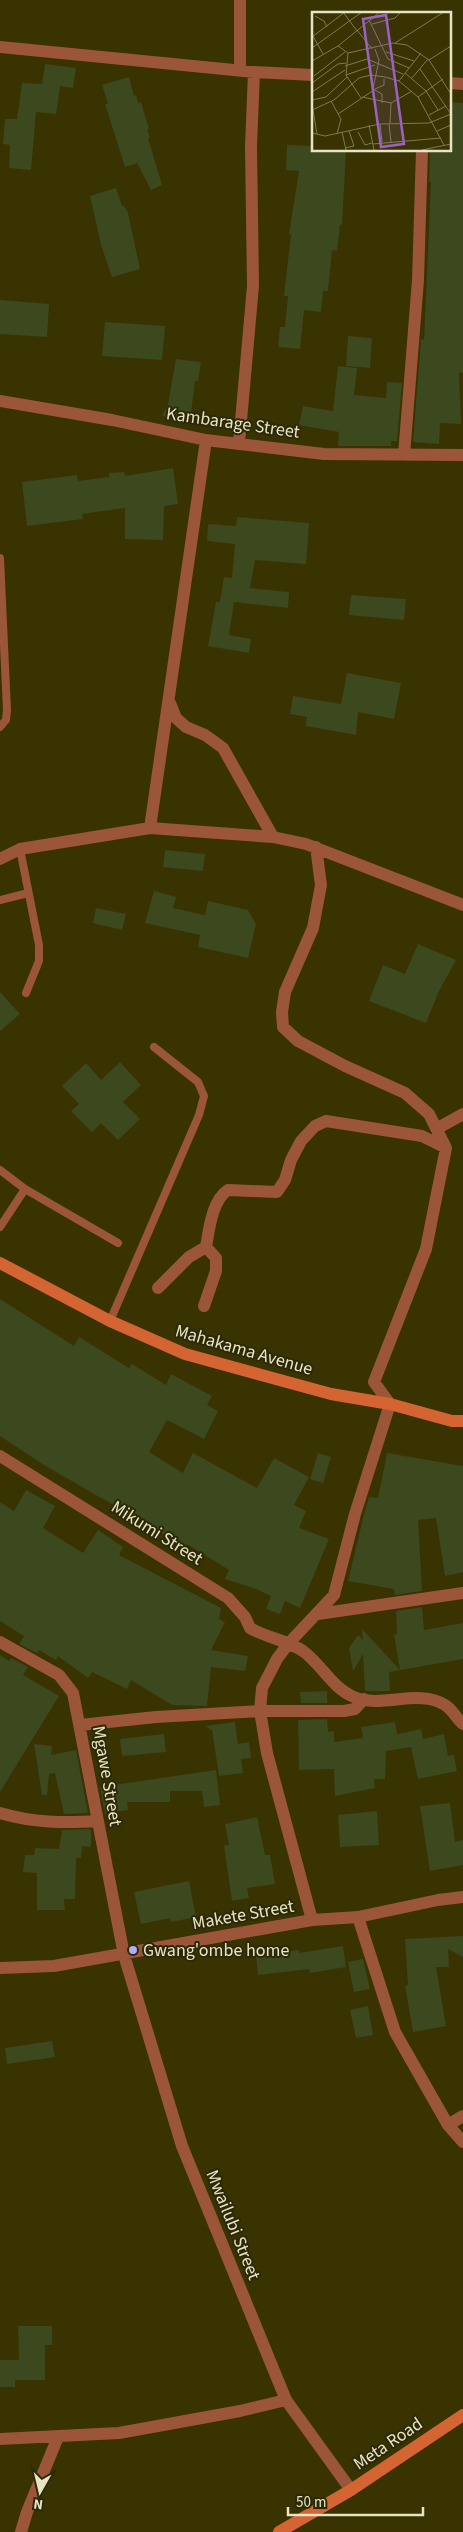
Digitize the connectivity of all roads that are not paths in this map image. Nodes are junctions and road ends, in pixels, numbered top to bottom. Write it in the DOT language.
graph roads {
  1 [pos="240,0"];
  2 [pos="0,47"];
  3 [pos="240,70"];
  4 [pos="254,72"];
  5 [pos="312,75"];
  6 [pos="450,83"];
  7 [pos="463,84"];
  8 [pos="422,151"];
  9 [pos="0,401"];
  10 [pos="206,440"];
  11 [pos="239,444"];
  12 [pos="404,455"];
  13 [pos="463,456"];
  14 [pos="0,558"];
  15 [pos="169,702"];
  16 [pos="0,727"];
  17 [pos="150,828"];
  18 [pos="273,837"];
  19 [pos="316,848"];
  20 [pos="20,849"];
  21 [pos="0,859"];
  22 [pos="28,893"];
  23 [pos="0,900"];
  24 [pos="463,906"];
  25 [pos="26,993"];
  26 [pos="154,1047"];
  27 [pos="463,1114"];
  28 [pos="438,1128"];
  29 [pos="446,1148"];
  30 [pos="0,1170"];
  31 [pos="25,1188"];
  32 [pos="0,1228"];
  33 [pos="118,1243"];
  34 [pos="206,1247"];
  35 [pos="0,1263"];
  36 [pos="158,1288"];
  37 [pos="204,1306"];
  38 [pos="110,1321"];
  39 [pos="390,1404"];
  40 [pos="463,1421"];
  41 [pos="0,1456"];
  42 [pos="463,1593"];
  43 [pos="318,1614"];
  44 [pos="0,1642"];
  45 [pos="288,1644"];
  46 [pos="364,1699"];
  47 [pos="260,1711"];
  48 [pos="463,1724"];
  49 [pos="80,1725"];
  50 [pos="0,1813"];
  51 [pos="98,1821"];
  52 [pos="463,1897"];
  53 [pos="358,1917"];
  54 [pos="312,1920"];
  55 [pos="124,1955"];
  56 [pos="0,1968"];
  57 [pos="463,2116"];
  58 [pos="448,2125"];
  59 [pos="463,2142"];
  60 [pos="286,2400"];
  61 [pos="463,2415"];
  62 [pos="58,2437"];
  63 [pos="0,2439"];
  64 [pos="351,2490"];
  65 [pos="21,2532"];
  66 [pos="279,2532"];
  1 -- 3 [label="street"];
  2 -- 3 [label="street"];
  3 -- 4 [label="street"];
  4 -- 5 [label="street"];
  4 -- 11 [label="street"];
  6 -- 7 [label="street"];
  8 -- 12 [label="street"];
  9 -- 10 [label="street, Kambarage Street"];
  10 -- 11 [label="street, Kambarage Street"];
  10 -- 15 [label="street"];
  11 -- 12 [label="street, Kambarage Street"];
  12 -- 13 [label="street, Kambarage Street"];
  14 -- 16 [label="lane"];
  15 -- 17 [label="street"];
  15 -- 18 [label="street"];
  17 -- 18 [label="street"];
  17 -- 20 [label="street"];
  18 -- 19 [label="street"];
  19 -- 24 [label="street"];
  19 -- 28 [label="street"];
  20 -- 21 [label="street"];
  20 -- 22 [label="lane"];
  22 -- 23 [label="lane"];
  22 -- 25 [label="lane"];
  26 -- 38 [label="lane"];
  27 -- 28 [label="street"];
  28 -- 29 [label="street"];
  29 -- 34 [label="street"];
  29 -- 39 [label="street"];
  30 -- 31 [label="lane"];
  31 -- 32 [label="lane"];
  31 -- 33 [label="lane"];
  34 -- 36 [label="street"];
  34 -- 37 [label="street"];
  35 -- 38 [label="street, Mahakama Avenue"];
  38 -- 39 [label="street, Mahakama Avenue"];
  39 -- 40 [label="street, Mahakama Avenue"];
  39 -- 43 [label="street"];
  41 -- 45 [label="street, Mikumi Street"];
  42 -- 43 [label="street"];
  43 -- 45 [label="street"];
  44 -- 49 [label="street, Mgawe Street"];
  45 -- 46 [label="street, Mikumi Street"];
  45 -- 47 [label="street"];
  46 -- 47 [label="street"];
  46 -- 48 [label="street"];
  47 -- 49 [label="street"];
  47 -- 54 [label="street"];
  49 -- 51 [label="street, Mgawe Street"];
  50 -- 51 [label="street"];
  51 -- 55 [label="street, Mgawe Street"];
  52 -- 53 [label="street, Makete Street"];
  53 -- 54 [label="street, Makete Street"];
  53 -- 58 [label="street"];
  54 -- 55 [label="street, Makete Street"];
  55 -- 56 [label="street, Makete Street"];
  55 -- 60 [label="street, Mwailubi Street"];
  57 -- 58 [label="street"];
  58 -- 59 [label="street"];
  60 -- 62 [label="street"];
  60 -- 64 [label="street, Mwailubi Street"];
  61 -- 64 [label="street, Meta Road"];
  62 -- 63 [label="street"];
  62 -- 65 [label="street"];
  64 -- 66 [label="street, Meta Road"];
}
